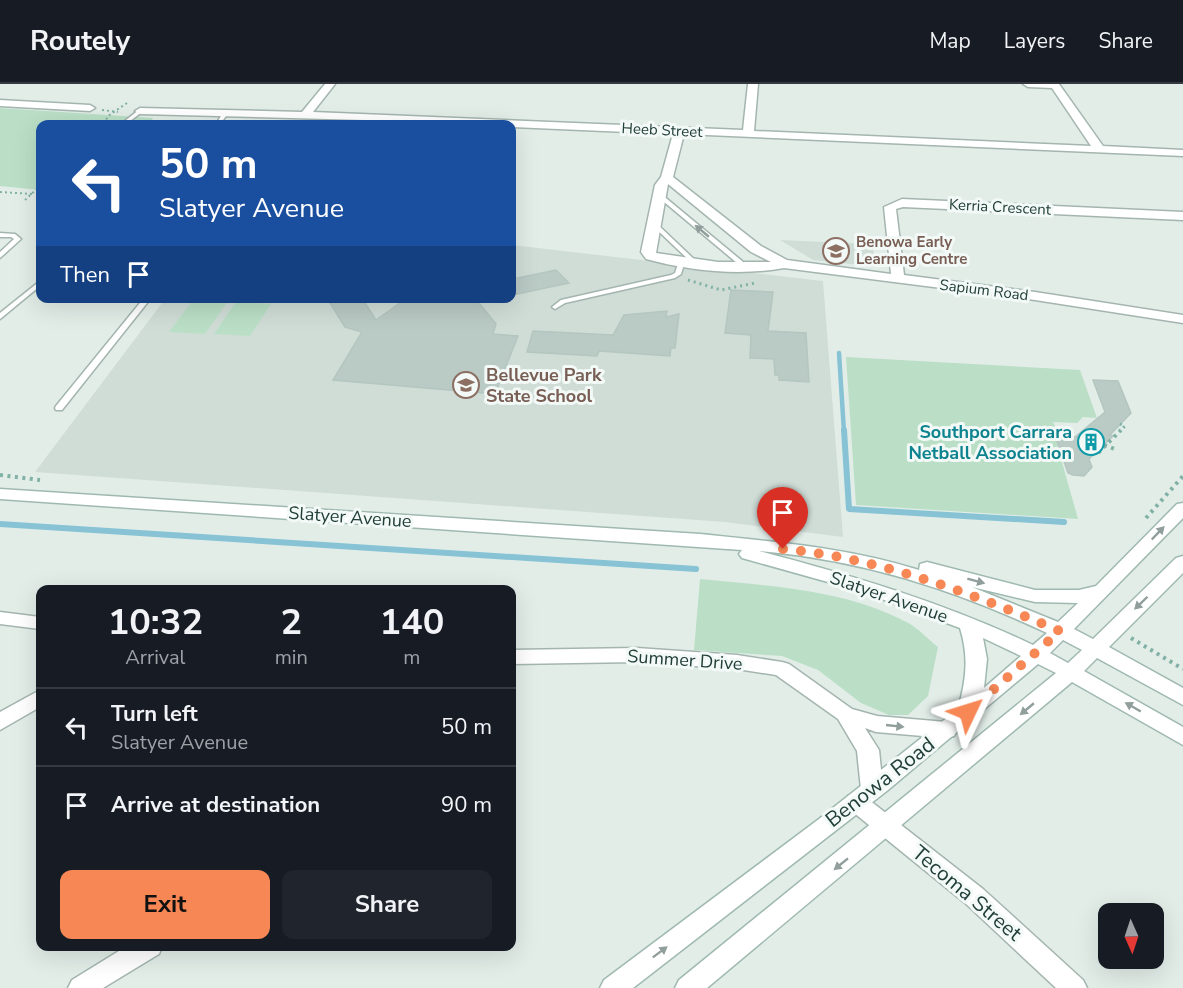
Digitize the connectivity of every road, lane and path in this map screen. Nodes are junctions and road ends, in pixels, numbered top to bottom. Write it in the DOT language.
graph roads {
  1 [pos="330,84"];
  2 [pos="753,84"];
  3 [pos="1028,84"];
  4 [pos="1054,85"];
  5 [pos="0,103"];
  6 [pos="127,103"];
  7 [pos="90,108"];
  8 [pos="140,111"];
  9 [pos="115,112"];
  10 [pos="225,112"];
  11 [pos="305,115"];
  12 [pos="106,120"];
  13 [pos="128,120"];
  14 [pos="220,120"];
  15 [pos="352,120"];
  16 [pos="516,125"];
  17 [pos="679,130"];
  18 [pos="748,134"];
  19 [pos="1100,150"];
  20 [pos="1183,153"];
  21 [pos="667,178"];
  22 [pos="36,190"];
  23 [pos="0,192"];
  24 [pos="32,194"];
  25 [pos="659,195"];
  26 [pos="25,200"];
  27 [pos="1183,216"];
  28 [pos="654,224"];
  29 [pos="0,235"];
  30 [pos="0,256"];
  31 [pos="688,262"];
  32 [pos="784,264"];
  33 [pos="743,268"];
  34 [pos="675,276"];
  35 [pos="765,280"];
  36 [pos="898,280"];
  37 [pos="36,286"];
  38 [pos="144,303"];
  39 [pos="1183,304"];
  40 [pos="555,307"];
  41 [pos="0,316"];
  42 [pos="1178,317"];
  43 [pos="59,408"];
  44 [pos="1120,424"];
  45 [pos="1105,446"];
  46 [pos="1114,449"];
  47 [pos="1092,453"];
  48 [pos="0,494"];
  49 [pos="1183,508"];
  50 [pos="700,540"];
  51 [pos="857,559"];
  52 [pos="1183,562"];
  53 [pos="1105,589"];
  54 [pos="0,618"];
  55 [pos="36,622"];
  56 [pos="969,625"];
  57 [pos="1060,631"];
  58 [pos="1097,648"];
  59 [pos="1035,655"];
  60 [pos="516,657"];
  61 [pos="1072,671"];
  62 [pos="1183,698"];
  63 [pos="36,700"];
  64 [pos="968,712"];
  65 [pos="845,714"];
  66 [pos="0,722"];
  67 [pos="946,730"];
  68 [pos="1183,737"];
  69 [pos="864,796"];
  70 [pos="886,827"];
  71 [pos="142,951"];
  72 [pos="81,988"];
  73 [pos="613,988"];
  74 [pos="688,988"];
  75 [pos="1074,988"];
  1 -- 11 [label="street"];
  2 -- 18 [label="street"];
  3 -- 4 [label="street"];
  4 -- 19 [label="street"];
  5 -- 7 [label="street"];
  6 -- 9 [label="path"];
  7 -- 9 [label="path"];
  8 -- 9 [label="path"];
  8 -- 10 [label="street, Heeb Street"];
  8 -- 13 [label="lane"];
  9 -- 12 [label="path"];
  10 -- 11 [label="street, Heeb Street"];
  10 -- 14 [label="lane"];
  11 -- 15 [label="street, Heeb Street"];
  16 -- 17 [label="street, Heeb Street"];
  17 -- 18 [label="street, Heeb Street"];
  17 -- 21 [label="street, Sapium Road"];
  18 -- 19 [label="street, Heeb Street"];
  19 -- 20 [label="street, Heeb Street"];
  21 -- 25 [label="street, Sapium Road"];
  21 -- 32 [label="street, Sapium Road"];
  22 -- 24 [label="path"];
  23 -- 24 [label="path"];
  24 -- 26 [label="path"];
  25 -- 28 [label="street, Sapium Road"];
  33 -- 25 [label="lane, one-way"];
  27 -- 36 [label="street, Kerria Crescent"];
  28 -- 31 [label="lane"];
  28 -- 31 [label="street, Sapium Road"];
  29 -- 30 [label="lane"];
  31 -- 33 [label="street, Sapium Road"];
  31 -- 34 [label="lane"];
  32 -- 33 [label="street, Sapium Road"];
  32 -- 36 [label="street, Sapium Road"];
  34 -- 35 [label="path"];
  34 -- 40 [label="lane"];
  36 -- 42 [label="street, Sapium Road"];
  37 -- 41 [label="lane"];
  38 -- 43 [label="lane"];
  39 -- 42 [label="street"];
  44 -- 45 [label="path"];
  45 -- 46 [label="path"];
  45 -- 47 [label="path"];
  48 -- 50 [label="street, Slatyer Avenue"];
  53 -- 49 [label="street, Benowa Road, one-way"];
  50 -- 51 [label="street, Slatyer Avenue"];
  50 -- 56 [label="street, Slatyer Avenue"];
  51 -- 53 [label="street, one-way"];
  51 -- 57 [label="street, Slatyer Avenue"];
  52 -- 58 [label="street, Benowa Road, one-way"];
  53 -- 57 [label="street, Benowa Road"];
  54 -- 55 [label="street"];
  56 -- 59 [label="street, Slatyer Avenue"];
  56 -- 64 [label="street"];
  57 -- 58 [label="street, Slatyer Avenue"];
  57 -- 59 [label="street, Benowa Road"];
  58 -- 61 [label="street, Benowa Road"];
  58 -- 62 [label="street, Slatyer Avenue"];
  59 -- 61 [label="street, Slatyer Avenue"];
  59 -- 64 [label="street, Benowa Road"];
  60 -- 65 [label="street, Summer Drive"];
  68 -- 61 [label="street, Slatyer Avenue, one-way"];
  61 -- 70 [label="street, Benowa Road, one-way"];
  63 -- 66 [label="street"];
  64 -- 67 [label="street, Benowa Road"];
  65 -- 67 [label="street, Summer Drive, one-way"];
  65 -- 69 [label="street, Summer Drive"];
  67 -- 69 [label="street, Benowa Road"];
  69 -- 70 [label="street, Tecoma Street"];
  73 -- 69 [label="street, Benowa Road, one-way"];
  70 -- 74 [label="street, Benowa Road, one-way"];
  70 -- 75 [label="street, Tecoma Street"];
  71 -- 72 [label="street"];
}
